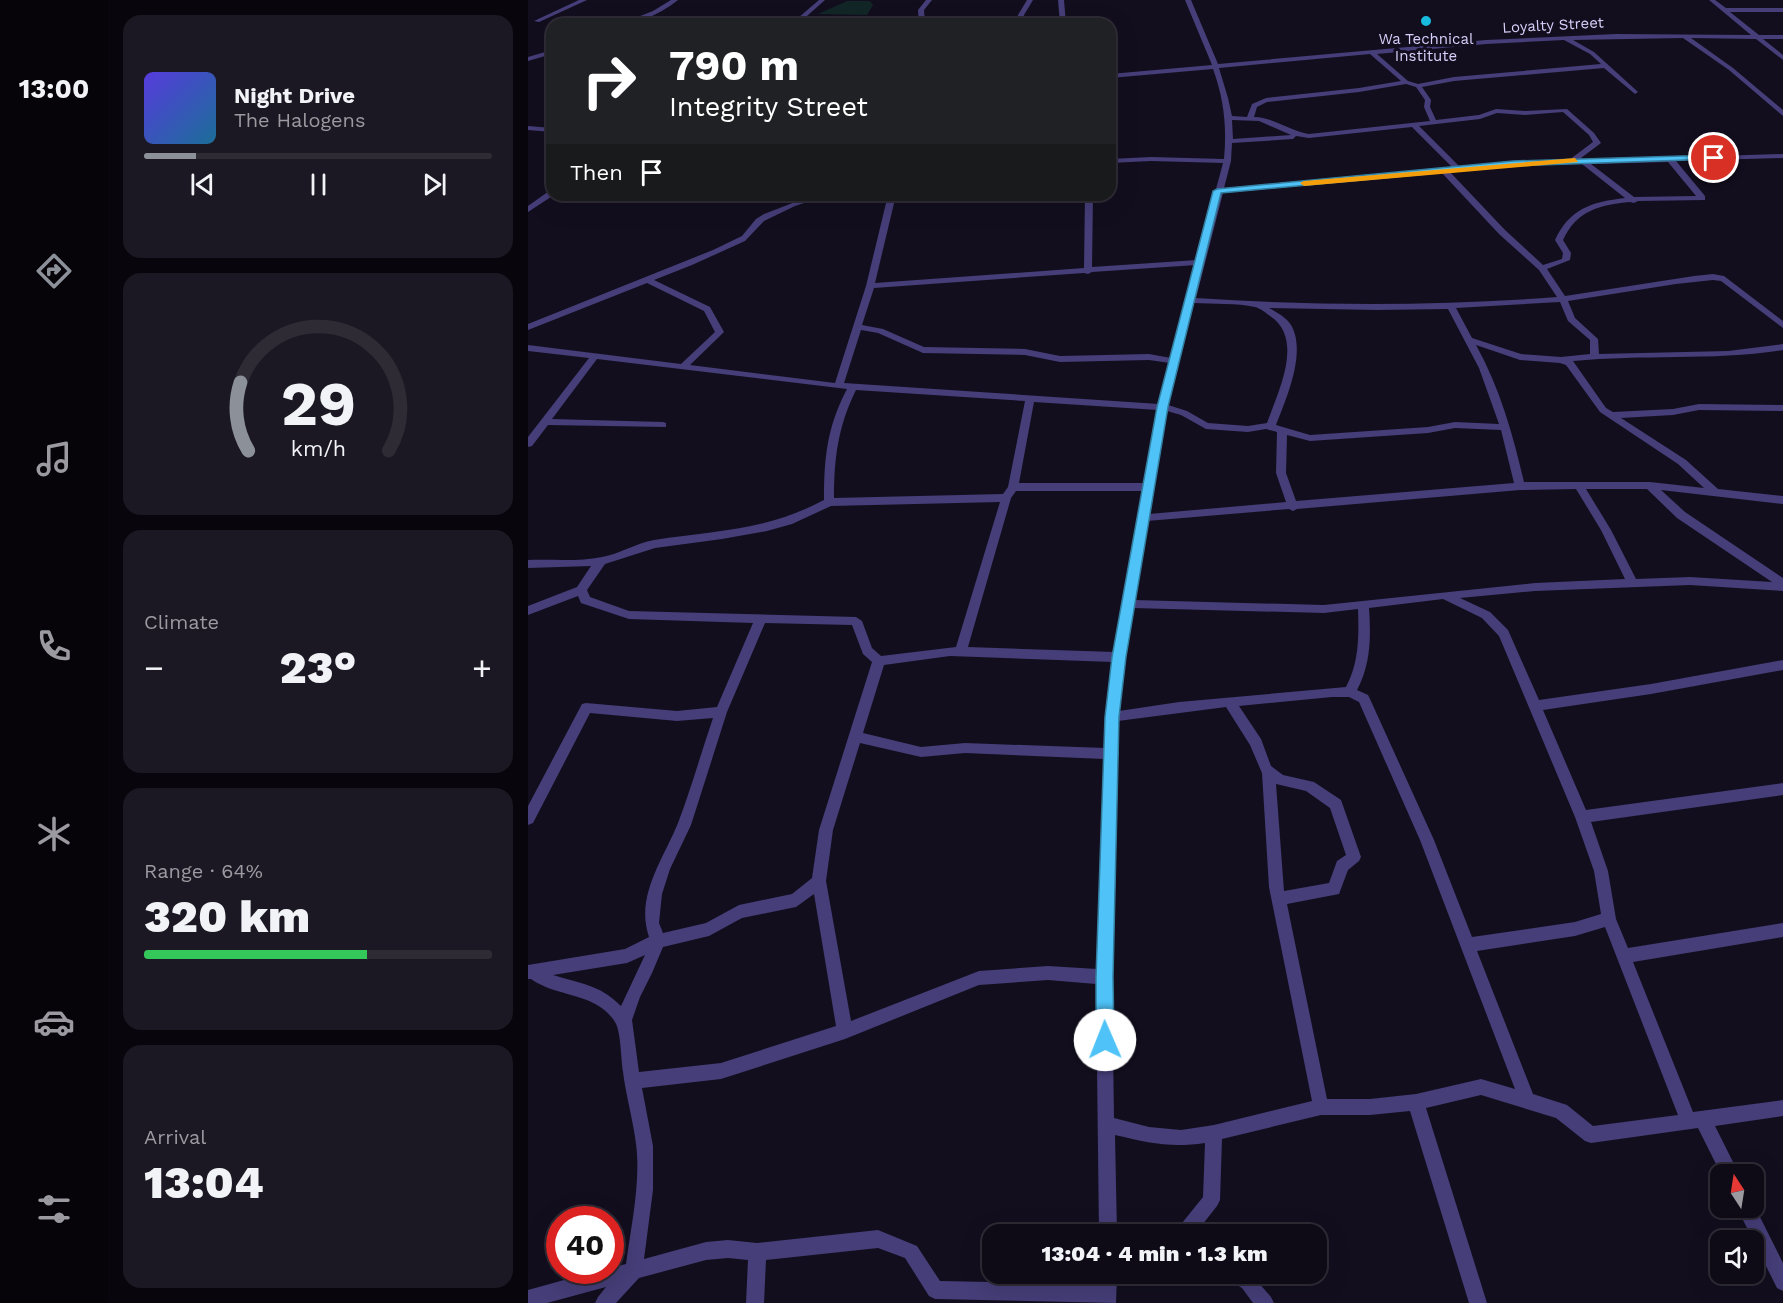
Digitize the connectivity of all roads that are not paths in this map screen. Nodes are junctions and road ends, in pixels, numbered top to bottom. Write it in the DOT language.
graph roads {
  1 [pos="584,0"];
  2 [pos="675,0"];
  3 [pos="822,0"];
  4 [pos="929,0"];
  5 [pos="1030,0"];
  6 [pos="1061,0"];
  7 [pos="1188,0"];
  8 [pos="1712,0"];
  9 [pos="1723,10"];
  10 [pos="1783,10"];
  11 [pos="639,18"];
  12 [pos="801,18"];
  13 [pos="922,18"];
  14 [pos="1021,18"];
  15 [pos="1062,18"];
  16 [pos="537,21"];
  17 [pos="1685,36"];
  18 [pos="1757,37"];
  19 [pos="1783,37"];
  20 [pos="1564,38"];
  21 [pos="1372,53"];
  22 [pos="1783,58"];
  23 [pos="1603,66"];
  24 [pos="1216,68"];
  25 [pos="1116,75"];
  26 [pos="1406,82"];
  27 [pos="1418,86"];
  28 [pos="1635,92"];
  29 [pos="1782,112"];
  30 [pos="1230,118"];
  31 [pos="1250,118"];
  32 [pos="1434,122"];
  33 [pos="1415,126"];
  34 [pos="528,128"];
  35 [pos="546,130"];
  36 [pos="1310,136"];
  37 [pos="1230,141"];
  38 [pos="1783,156"];
  39 [pos="1770,157"];
  40 [pos="1670,159"];
  41 [pos="1581,160"];
  42 [pos="1116,161"];
  43 [pos="1227,161"];
  44 [pos="1572,161"];
  45 [pos="1783,167"];
  46 [pos="1458,169"];
  47 [pos="1444,170"];
  48 [pos="1217,191"];
  49 [pos="546,198"];
  50 [pos="804,201"];
  51 [pos="890,201"];
  52 [pos="1089,201"];
  53 [pos="1634,201"];
  54 [pos="528,210"];
  55 [pos="1199,262"];
  56 [pos="1542,268"];
  57 [pos="1088,272"];
  58 [pos="646,279"];
  59 [pos="870,286"];
  60 [pos="1563,299"];
  61 [pos="1189,300"];
  62 [pos="1450,305"];
  63 [pos="1261,306"];
  64 [pos="1783,325"];
  65 [pos="528,327"];
  66 [pos="857,327"];
  67 [pos="1469,340"];
  68 [pos="1783,347"];
  69 [pos="528,348"];
  70 [pos="596,355"];
  71 [pos="1594,355"];
  72 [pos="1561,360"];
  73 [pos="1174,361"];
  74 [pos="683,367"];
  75 [pos="839,386"];
  76 [pos="852,386"];
  77 [pos="1030,398"];
  78 [pos="1163,407"];
  79 [pos="1783,408"];
  80 [pos="1611,415"];
  81 [pos="545,422"];
  82 [pos="663,425"];
  83 [pos="1267,426"];
  84 [pos="1505,427"];
  85 [pos="1282,430"];
  86 [pos="528,444"];
  87 [pos="1650,485"];
  88 [pos="1520,486"];
  89 [pos="1579,486"];
  90 [pos="1013,487"];
  91 [pos="1148,487"];
  92 [pos="1714,491"];
  93 [pos="1006,498"];
  94 [pos="1783,500"];
  95 [pos="829,502"];
  96 [pos="1293,507"];
  97 [pos="1143,518"];
  98 [pos="601,561"];
  99 [pos="528,564"];
  100 [pos="1632,583"];
  101 [pos="1783,585"];
  102 [pos="581,590"];
  103 [pos="1444,595"];
  104 [pos="1126,604"];
  105 [pos="1363,604"];
  106 [pos="528,611"];
  107 [pos="760,620"];
  108 [pos="961,651"];
  109 [pos="1119,657"];
  110 [pos="879,661"];
  111 [pos="1783,664"];
  112 [pos="1350,692"];
  113 [pos="1230,703"];
  114 [pos="1536,706"];
  115 [pos="721,712"];
  116 [pos="1112,717"];
  117 [pos="855,736"];
  118 [pos="1113,754"];
  119 [pos="1268,771"];
  120 [pos="1783,789"];
  121 [pos="531,805"];
  122 [pos="1582,817"];
  123 [pos="528,819"];
  124 [pos="819,881"];
  125 [pos="1279,899"];
  126 [pos="1609,920"];
  127 [pos="1783,930"];
  128 [pos="658,940"];
  129 [pos="1467,945"];
  130 [pos="1623,956"];
  131 [pos="531,971"];
  132 [pos="1104,977"];
  133 [pos="624,1020"];
  134 [pos="845,1031"];
  135 [pos="632,1081"];
  136 [pos="1527,1100"];
  137 [pos="1416,1102"];
  138 [pos="1321,1107"];
  139 [pos="1783,1108"];
  140 [pos="1696,1121"];
  141 [pos="1107,1125"];
  142 [pos="1214,1133"];
  143 [pos="1724,1164"];
  144 [pos="1751,1218"];
  145 [pos="1108,1224"];
  146 [pos="1192,1224"];
  147 [pos="757,1252"];
  148 [pos="634,1270"];
  149 [pos="1783,1282"];
  150 [pos="1250,1284"];
  151 [pos="1107,1298"];
  152 [pos="528,1299"];
  153 [pos="604,1303"];
  154 [pos="755,1303"];
  155 [pos="1265,1303"];
  156 [pos="1478,1303"];
  1 -- 16 [label="street"];
  2 -- 11 [label="street"];
  3 -- 12 [label="street"];
  4 -- 13 [label="street"];
  5 -- 14 [label="street"];
  6 -- 15 [label="street"];
  7 -- 24 [label="street"];
  8 -- 9 [label="street"];
  9 -- 10 [label="street"];
  9 -- 18 [label="street"];
  17 -- 18 [label="street, Loyalty Street"];
  17 -- 20 [label="street, Loyalty Street"];
  17 -- 29 [label="street"];
  18 -- 19 [label="street, Loyalty Street"];
  18 -- 22 [label="street"];
  20 -- 21 [label="street, Loyalty Street"];
  20 -- 23 [label="street"];
  21 -- 24 [label="street, Loyalty Street"];
  21 -- 26 [label="street"];
  23 -- 27 [label="street"];
  23 -- 28 [label="street"];
  24 -- 25 [label="street, Loyalty Street"];
  24 -- 30 [label="street"];
  26 -- 27 [label="street"];
  26 -- 31 [label="street"];
  27 -- 32 [label="street"];
  30 -- 31 [label="street"];
  30 -- 37 [label="street"];
  31 -- 36 [label="street"];
  32 -- 33 [label="street"];
  32 -- 44 [label="street"];
  33 -- 36 [label="street"];
  33 -- 46 [label="street"];
  34 -- 35 [label="street"];
  36 -- 37 [label="street"];
  37 -- 43 [label="street"];
  38 -- 39 [label="street"];
  39 -- 40 [label="street"];
  39 -- 45 [label="street"];
  40 -- 41 [label="street"];
  40 -- 53 [label="street"];
  41 -- 44 [label="street"];
  41 -- 53 [label="street"];
  42 -- 43 [label="street"];
  43 -- 48 [label="street"];
  44 -- 46 [label="street"];
  46 -- 47 [label="street"];
  47 -- 48 [label="street"];
  47 -- 56 [label="street"];
  48 -- 55 [label="street"];
  49 -- 54 [label="street"];
  50 -- 58 [label="street"];
  51 -- 59 [label="street"];
  52 -- 57 [label="street"];
  53 -- 56 [label="street"];
  55 -- 57 [label="street"];
  55 -- 61 [label="street"];
  56 -- 60 [label="street"];
  57 -- 59 [label="street"];
  58 -- 65 [label="street"];
  58 -- 74 [label="street"];
  59 -- 66 [label="street"];
  60 -- 62 [label="street"];
  60 -- 64 [label="street"];
  60 -- 71 [label="street"];
  61 -- 63 [label="street"];
  61 -- 73 [label="street"];
  62 -- 63 [label="street"];
  62 -- 67 [label="street"];
  63 -- 83 [label="street"];
  66 -- 73 [label="street"];
  66 -- 75 [label="street"];
  67 -- 72 [label="street"];
  67 -- 84 [label="street"];
  68 -- 71 [label="street"];
  69 -- 70 [label="street"];
  70 -- 74 [label="street"];
  70 -- 81 [label="street"];
  71 -- 72 [label="street"];
  72 -- 80 [label="street"];
  73 -- 78 [label="street"];
  74 -- 75 [label="street"];
  75 -- 76 [label="street"];
  76 -- 77 [label="street"];
  76 -- 95 [label="street"];
  77 -- 78 [label="street"];
  77 -- 90 [label="street"];
  78 -- 83 [label="street"];
  78 -- 91 [label="street"];
  79 -- 80 [label="street"];
  80 -- 92 [label="street"];
  81 -- 82 [label="street"];
  81 -- 86 [label="street"];
  83 -- 85 [label="street"];
  84 -- 85 [label="street"];
  84 -- 88 [label="street"];
  85 -- 96 [label="street"];
  87 -- 89 [label="street"];
  87 -- 92 [label="street"];
  87 -- 101 [label="street"];
  88 -- 89 [label="street"];
  88 -- 96 [label="street"];
  89 -- 100 [label="street"];
  90 -- 91 [label="street"];
  90 -- 93 [label="street"];
  91 -- 97 [label="street"];
  92 -- 94 [label="street"];
  93 -- 95 [label="street"];
  93 -- 108 [label="street"];
  95 -- 98 [label="street"];
  96 -- 97 [label="street"];
  97 -- 104 [label="street"];
  98 -- 99 [label="street"];
  98 -- 102 [label="street"];
  100 -- 101 [label="street"];
  100 -- 103 [label="street"];
  102 -- 106 [label="street"];
  102 -- 107 [label="street"];
  103 -- 105 [label="street"];
  103 -- 114 [label="street"];
  104 -- 105 [label="street"];
  104 -- 109 [label="street"];
  105 -- 112 [label="street"];
  107 -- 110 [label="street"];
  107 -- 115 [label="street"];
  108 -- 109 [label="street"];
  108 -- 110 [label="street"];
  109 -- 116 [label="street"];
  110 -- 117 [label="street"];
  111 -- 114 [label="street"];
  112 -- 113 [label="street"];
  112 -- 129 [label="street"];
  113 -- 116 [label="street"];
  113 -- 119 [label="street"];
  114 -- 122 [label="street"];
  115 -- 121 [label="street"];
  115 -- 128 [label="street"];
  116 -- 118 [label="street"];
  117 -- 118 [label="street"];
  117 -- 124 [label="street"];
  118 -- 132 [label="street"];
  119 -- 125 [label="street"];
  119 -- 125 [label="street"];
  120 -- 122 [label="street"];
  121 -- 123 [label="street"];
  122 -- 126 [label="street"];
  124 -- 128 [label="street"];
  124 -- 134 [label="street"];
  125 -- 138 [label="street"];
  126 -- 129 [label="street"];
  126 -- 130 [label="street"];
  127 -- 130 [label="street"];
  128 -- 131 [label="street"];
  128 -- 133 [label="street"];
  129 -- 136 [label="street"];
  130 -- 140 [label="street"];
  131 -- 133 [label="street"];
  132 -- 134 [label="street"];
  132 -- 141 [label="street"];
  133 -- 135 [label="street"];
  134 -- 135 [label="street"];
  135 -- 148 [label="street"];
  136 -- 137 [label="street"];
  136 -- 140 [label="street"];
  137 -- 138 [label="street"];
  137 -- 156 [label="street"];
  138 -- 142 [label="street"];
  139 -- 140 [label="street"];
  140 -- 143 [label="street"];
  141 -- 142 [label="street"];
  141 -- 145 [label="street"];
  142 -- 146 [label="street"];
  144 -- 149 [label="street"];
  147 -- 148 [label="street"];
  147 -- 151 [label="street"];
  147 -- 154 [label="street"];
  148 -- 152 [label="street"];
  148 -- 153 [label="street"];
  150 -- 155 [label="street"];
}
